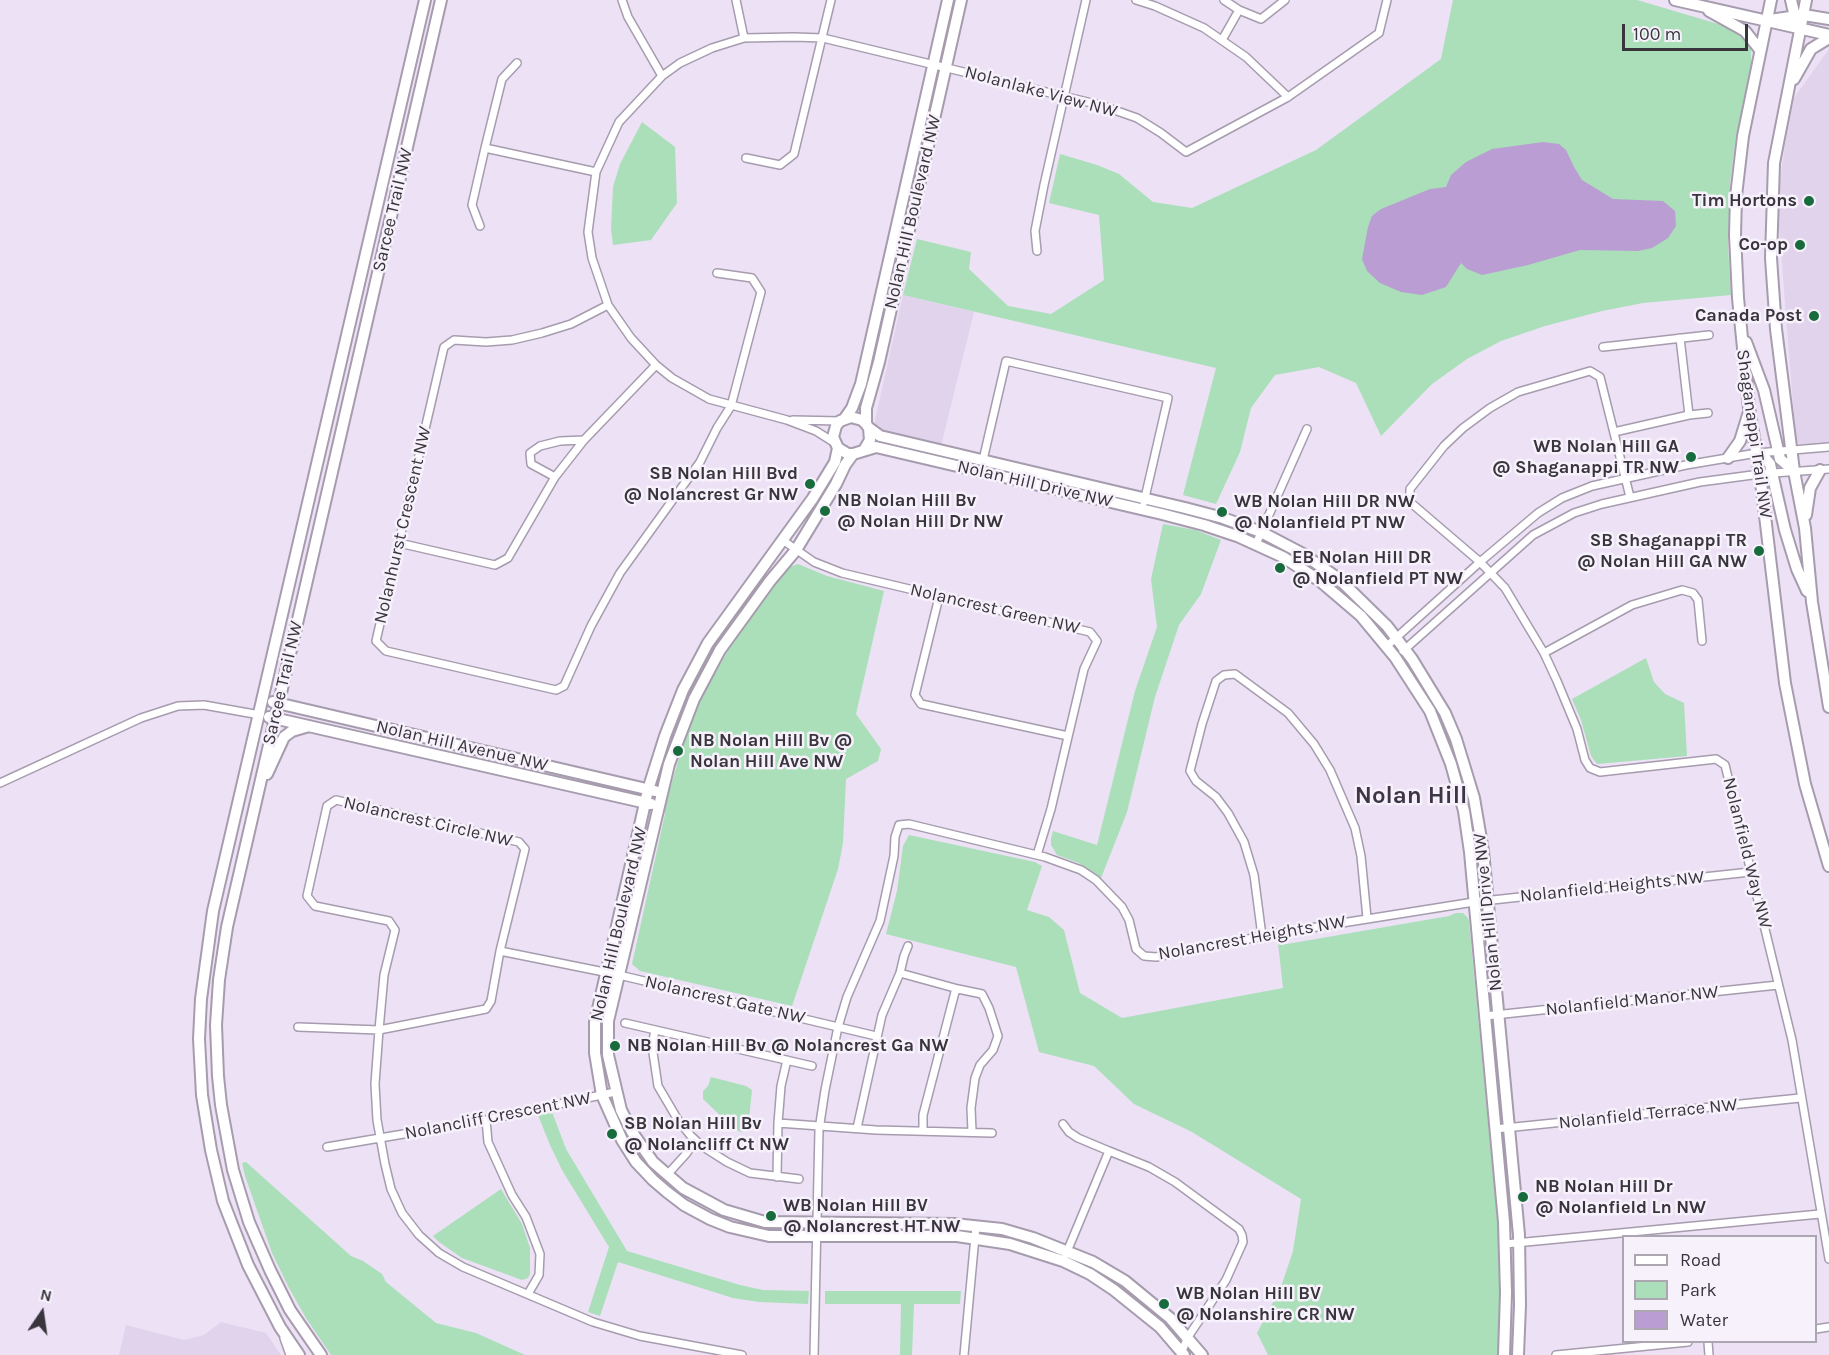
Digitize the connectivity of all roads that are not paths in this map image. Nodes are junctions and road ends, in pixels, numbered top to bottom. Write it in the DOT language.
graph roads {
  1 [pos="425,0"];
  2 [pos="441,0"];
  3 [pos="622,0"];
  4 [pos="736,0"];
  5 [pos="831,0"];
  6 [pos="948,0"];
  7 [pos="962,0"];
  8 [pos="1086,0"];
  9 [pos="1136,0"];
  10 [pos="1224,0"];
  11 [pos="1285,0"];
  12 [pos="1387,0"];
  13 [pos="1675,0"];
  14 [pos="1773,0"];
  15 [pos="1783,0"];
  16 [pos="1791,0"];
  17 [pos="1806,0"];
  18 [pos="1236,5"];
  19 [pos="1698,5"];
  20 [pos="1799,15"];
  21 [pos="1829,19"];
  22 [pos="1767,20"];
  23 [pos="1801,29"];
  24 [pos="1829,37"];
  25 [pos="744,38"];
  26 [pos="823,38"];
  27 [pos="1222,40"];
  28 [pos="1760,50"];
  29 [pos="517,63"];
  30 [pos="934,65"];
  31 [pos="946,68"];
  32 [pos="662,76"];
  33 [pos="1064,96"];
  34 [pos="1288,97"];
  35 [pos="1786,102"];
  36 [pos="485,148"];
  37 [pos="746,158"];
  38 [pos="596,172"];
  39 [pos="480,226"];
  40 [pos="1037,251"];
  41 [pos="717,273"];
  42 [pos="608,306"];
  43 [pos="1740,328"];
  44 [pos="1709,335"];
  45 [pos="1680,338"];
  46 [pos="1603,347"];
  47 [pos="656,365"];
  48 [pos="732,406"];
  49 [pos="1749,408"];
  50 [pos="1708,413"];
  51 [pos="1689,415"];
  52 [pos="787,420"];
  53 [pos="842,420"];
  54 [pos="868,426"];
  55 [pos="1307,429"];
  56 [pos="1614,432"];
  57 [pos="584,440"];
  58 [pos="836,445"];
  59 [pos="1829,447"];
  60 [pos="1791,449"];
  61 [pos="864,450"];
  62 [pos="1777,450"];
  63 [pos="928,453"];
  64 [pos="1757,453"];
  65 [pos="854,454"];
  66 [pos="1728,458"];
  67 [pos="983,460"];
  68 [pos="1824,469"];
  69 [pos="1794,471"];
  70 [pos="1773,473"];
  71 [pos="1760,474"];
  72 [pos="555,477"];
  73 [pos="1626,478"];
  74 [pos="1630,497"];
  75 [pos="1144,504"];
  76 [pos="1805,528"];
  77 [pos="1261,532"];
  78 [pos="784,541"];
  79 [pos="399,543"];
  80 [pos="1256,544"];
  81 [pos="796,550"];
  82 [pos="1480,562"];
  83 [pos="1490,573"];
  84 [pos="939,597"];
  85 [pos="1812,602"];
  86 [pos="1397,638"];
  87 [pos="1702,641"];
  88 [pos="1387,646"];
  89 [pos="1405,649"];
  90 [pos="1544,653"];
  91 [pos="1395,657"];
  92 [pos="263,700"];
  93 [pos="278,704"];
  94 [pos="1829,707"];
  95 [pos="260,715"];
  96 [pos="275,718"];
  97 [pos="312,726"];
  98 [pos="1068,736"];
  99 [pos="261,781"];
  100 [pos="0,783"];
  101 [pos="648,790"];
  102 [pos="661,792"];
  103 [pos="652,804"];
  104 [pos="1037,855"];
  105 [pos="1829,866"];
  106 [pos="1750,872"];
  107 [pos="1488,901"];
  108 [pos="1474,902"];
  109 [pos="1367,918"];
  110 [pos="1262,936"];
  111 [pos="908,946"];
  112 [pos="500,951"];
  113 [pos="900,973"];
  114 [pos="612,974"];
  115 [pos="1779,985"];
  116 [pos="958,989"];
  117 [pos="1498,1015"];
  118 [pos="1485,1016"];
  119 [pos="625,1023"];
  120 [pos="298,1027"];
  121 [pos="838,1027"];
  122 [pos="379,1030"];
  123 [pos="656,1030"];
  124 [pos="876,1036"];
  125 [pos="786,1060"];
  126 [pos="812,1066"];
  127 [pos="615,1092"];
  128 [pos="602,1095"];
  129 [pos="1800,1098"];
  130 [pos="486,1120"];
  131 [pos="778,1123"];
  132 [pos="1063,1124"];
  133 [pos="820,1126"];
  134 [pos="857,1128"];
  135 [pos="1508,1128"];
  136 [pos="1495,1129"];
  137 [pos="923,1131"];
  138 [pos="972,1131"];
  139 [pos="992,1133"];
  140 [pos="381,1138"];
  141 [pos="695,1140"];
  142 [pos="327,1147"];
  143 [pos="1109,1151"];
  144 [pos="667,1175"];
  145 [pos="777,1177"];
  146 [pos="799,1179"];
  147 [pos="1820,1214"];
  148 [pos="817,1223"];
  149 [pos="976,1226"];
  150 [pos="817,1236"];
  151 [pos="974,1238"];
  152 [pos="1519,1243"];
  153 [pos="1505,1244"];
  154 [pos="1068,1250"];
  155 [pos="1829,1259"];
  156 [pos="1063,1261"];
  157 [pos="528,1293"];
  158 [pos="280,1327"];
  159 [pos="1669,1343"];
  160 [pos="1183,1349"];
  161 [pos="290,1355"];
  162 [pos="299,1355"];
  163 [pos="321,1355"];
  164 [pos="742,1355"];
  165 [pos="814,1355"];
  166 [pos="964,1355"];
  167 [pos="1202,1355"];
  168 [pos="1504,1355"];
  169 [pos="1518,1355"];
  170 [pos="1556,1355"];
  1 -- 92 [label="street, Sarcee Trail NW"];
  2 -- 93 [label="street, Sarcee Trail NW"];
  3 -- 32 [label="street"];
  4 -- 25 [label="street"];
  5 -- 26 [label="street"];
  6 -- 30 [label="street, Nolan Hill Boulevard NW"];
  7 -- 31 [label="street, Nolan Hill Boulevard NW"];
  8 -- 33 [label="street"];
  9 -- 27 [label="street"];
  10 -- 18 [label="street"];
  11 -- 18 [label="street"];
  12 -- 34 [label="street, Nolanlake View NW"];
  13 -- 19 [label="street"];
  14 -- 15 [label="street"];
  14 -- 22 [label="street, Shaganappi Trail NW"];
  16 -- 20 [label="street"];
  17 -- 20 [label="street, Shaganappi Trail NW"];
  18 -- 27 [label="street"];
  19 -- 22 [label="street"];
  19 -- 28 [label="street"];
  20 -- 21 [label="street"];
  20 -- 22 [label="street"];
  20 -- 23 [label="street, Shaganappi Trail NW"];
  22 -- 23 [label="street"];
  22 -- 28 [label="street, Shaganappi Trail NW"];
  23 -- 24 [label="street"];
  23 -- 35 [label="street, Shaganappi Trail NW"];
  24 -- 35 [label="street"];
  25 -- 26 [label="street, Nolanlake View NW"];
  25 -- 32 [label="street, Nolanlake View NW"];
  26 -- 30 [label="street, Nolanlake View NW"];
  26 -- 37 [label="street"];
  27 -- 34 [label="street"];
  28 -- 43 [label="street, Shaganappi Trail NW"];
  29 -- 36 [label="street"];
  30 -- 31 [label="street, Nolanlake View NW"];
  30 -- 53 [label="street, Nolan Hill Boulevard NW"];
  31 -- 33 [label="street, Nolanlake View NW"];
  31 -- 54 [label="street, Nolan Hill Boulevard NW"];
  32 -- 38 [label="street, Nolanlake View NW"];
  33 -- 34 [label="street, Nolanlake View NW"];
  33 -- 40 [label="street"];
  35 -- 60 [label="street, Shaganappi Trail NW"];
  36 -- 38 [label="street"];
  36 -- 39 [label="street"];
  38 -- 42 [label="street, Nolanlake View NW"];
  41 -- 48 [label="street"];
  42 -- 47 [label="street, Nolanlake View NW"];
  42 -- 79 [label="street, Nolanhurst Crescent NW"];
  43 -- 49 [label="street, Shaganappi Trail NW"];
  43 -- 62 [label="street"];
  44 -- 45 [label="street"];
  45 -- 46 [label="street"];
  45 -- 51 [label="street"];
  47 -- 48 [label="street, Nolanlake View NW"];
  47 -- 57 [label="street"];
  48 -- 52 [label="street, Nolanlake View NW"];
  48 -- 79 [label="street, Nolanhurst Crescent NW"];
  49 -- 64 [label="street, Shaganappi Trail NW"];
  49 -- 66 [label="street"];
  50 -- 51 [label="street"];
  51 -- 56 [label="street"];
  52 -- 53 [label="street"];
  52 -- 58 [label="street"];
  53 -- 54 [label="street"];
  53 -- 58 [label="street"];
  54 -- 61 [label="street"];
  54 -- 63 [label="street, Nolan Hill Drive NW"];
  55 -- 77 [label="street"];
  56 -- 73 [label="street, Nolanfield Way NW"];
  56 -- 82 [label="street, Nolanfield Way NW"];
  57 -- 72 [label="street"];
  57 -- 72 [label="street"];
  58 -- 65 [label="street"];
  58 -- 78 [label="street, Nolan Hill Boulevard NW"];
  59 -- 60 [label="street"];
  60 -- 62 [label="street"];
  60 -- 69 [label="street, Shaganappi Trail NW"];
  61 -- 63 [label="street, Nolan Hill Drive NW"];
  61 -- 65 [label="street"];
  62 -- 64 [label="street"];
  62 -- 69 [label="street"];
  63 -- 67 [label="street, Nolan Hill Drive NW"];
  63 -- 75 [label="street, Nolan Hill Drive NW"];
  64 -- 66 [label="street"];
  64 -- 70 [label="street"];
  64 -- 71 [label="street, Shaganappi Trail NW"];
  65 -- 81 [label="street, Nolan Hill Boulevard NW"];
  66 -- 73 [label="street"];
  67 -- 75 [label="street, Nolan Hill Drive NW"];
  67 -- 75 [label="street, Nolan Hill Drive NW"];
  68 -- 69 [label="street"];
  68 -- 76 [label="street"];
  69 -- 70 [label="street"];
  69 -- 76 [label="street, Shaganappi Trail NW"];
  70 -- 71 [label="street"];
  70 -- 85 [label="street"];
  71 -- 74 [label="street"];
  71 -- 105 [label="street, Shaganappi Trail NW"];
  72 -- 79 [label="street"];
  73 -- 74 [label="street, Nolanfield Way NW"];
  73 -- 82 [label="street"];
  74 -- 83 [label="street"];
  75 -- 77 [label="street, Nolan Hill Drive NW"];
  75 -- 80 [label="street, Nolan Hill Drive NW"];
  76 -- 85 [label="street, Shaganappi Trail NW"];
  77 -- 80 [label="street"];
  77 -- 86 [label="street, Nolan Hill Drive NW"];
  78 -- 81 [label="street, Nolancrest Green NW"];
  78 -- 101 [label="street, Nolan Hill Boulevard NW"];
  80 -- 88 [label="street, Nolan Hill Drive NW"];
  81 -- 84 [label="street, Nolancrest Green NW"];
  81 -- 102 [label="street, Nolan Hill Boulevard NW"];
  82 -- 83 [label="street, Nolanfield Way NW"];
  82 -- 86 [label="street"];
  83 -- 89 [label="street"];
  83 -- 90 [label="street, Nolanfield Way NW"];
  84 -- 98 [label="street"];
  84 -- 98 [label="street, Nolancrest Green NW"];
  85 -- 94 [label="street, Shaganappi Trail NW"];
  86 -- 88 [label="street"];
  86 -- 89 [label="street, Nolan Hill Drive NW"];
  87 -- 90 [label="street"];
  88 -- 91 [label="street, Nolan Hill Drive NW"];
  89 -- 91 [label="street"];
  89 -- 107 [label="street, Nolan Hill Drive NW"];
  90 -- 106 [label="street, Nolanfield Way NW"];
  91 -- 108 [label="street, Nolan Hill Drive NW"];
  92 -- 93 [label="street, Nolan Hill Avenue NW"];
  92 -- 95 [label="street, Sarcee Trail NW"];
  93 -- 96 [label="street, Sarcee Trail NW"];
  93 -- 101 [label="street, Nolan Hill Avenue NW"];
  95 -- 96 [label="street, Nolan Hill Avenue NW"];
  95 -- 100 [label="street"];
  95 -- 158 [label="street, Sarcee Trail NW"];
  96 -- 97 [label="street, Nolan Hill Avenue NW"];
  96 -- 99 [label="street, Sarcee Trail NW"];
  97 -- 99 [label="street"];
  97 -- 103 [label="street, Nolan Hill Avenue NW"];
  98 -- 104 [label="street, Nolancrest Green NW"];
  99 -- 163 [label="street, Sarcee Trail NW"];
  101 -- 102 [label="street, Nolan Hill Avenue NW"];
  101 -- 103 [label="street, Nolan Hill Boulevard NW"];
  102 -- 103 [label="street, Nolan Hill Boulevard NW"];
  103 -- 114 [label="street, Nolan Hill Boulevard NW"];
  104 -- 110 [label="street, Nolancrest Heights NW"];
  104 -- 121 [label="street, Nolancrest Heights NW"];
  106 -- 107 [label="street, Nolanfield Heights NW"];
  106 -- 115 [label="street, Nolanfield Way NW"];
  107 -- 108 [label="street, Nolanfield Heights NW"];
  107 -- 117 [label="street, Nolan Hill Drive NW"];
  108 -- 109 [label="street, Nolancrest Heights NW"];
  108 -- 118 [label="street, Nolan Hill Drive NW"];
  109 -- 110 [label="street, Nolancrest Heights NW"];
  109 -- 110 [label="street"];
  111 -- 113 [label="street"];
  112 -- 114 [label="street"];
  112 -- 122 [label="street, Nolancrest Circle NW"];
  112 -- 122 [label="street, Nolancrest Circle NW"];
  113 -- 116 [label="street"];
  113 -- 124 [label="street"];
  114 -- 121 [label="street, Nolancrest Gate NW"];
  114 -- 127 [label="street, Nolan Hill Boulevard NW"];
  114 -- 128 [label="street, Nolan Hill Boulevard NW"];
  115 -- 117 [label="street, Nolanfield Manor NW"];
  115 -- 129 [label="street, Nolanfield Way NW"];
  116 -- 137 [label="street"];
  116 -- 138 [label="street"];
  117 -- 118 [label="street, Nolanfield Manor NW"];
  117 -- 135 [label="street, Nolan Hill Drive NW"];
  118 -- 136 [label="street, Nolan Hill Drive NW"];
  119 -- 123 [label="street"];
  120 -- 122 [label="street"];
  121 -- 124 [label="street"];
  121 -- 133 [label="street, Nolancrest Heights NW"];
  122 -- 140 [label="street, Nolancliff Crescent NW"];
  123 -- 125 [label="street"];
  123 -- 141 [label="street"];
  124 -- 134 [label="street"];
  125 -- 126 [label="street"];
  125 -- 131 [label="street"];
  127 -- 128 [label="street, Nolancliff Crescent NW"];
  127 -- 144 [label="street, Nolan Hill Boulevard NW"];
  128 -- 130 [label="street, Nolancliff Crescent NW"];
  128 -- 150 [label="street, Nolan Hill Boulevard NW"];
  129 -- 135 [label="street, Nolanfield Terrace NW"];
  129 -- 147 [label="street, Nolanfield Way NW"];
  130 -- 140 [label="street, Nolancliff Crescent NW"];
  130 -- 157 [label="street"];
  131 -- 133 [label="street"];
  131 -- 145 [label="street"];
  132 -- 143 [label="street"];
  133 -- 134 [label="street"];
  133 -- 148 [label="street, Nolancrest Heights NW"];
  134 -- 137 [label="street"];
  135 -- 136 [label="street, Nolanfield Terrace NW"];
  135 -- 152 [label="street, Nolan Hill Drive NW"];
  136 -- 153 [label="street, Nolan Hill Drive NW"];
  137 -- 138 [label="street"];
  138 -- 139 [label="street"];
  140 -- 142 [label="street"];
  140 -- 157 [label="street, Nolancliff Crescent NW"];
  141 -- 144 [label="street"];
  141 -- 145 [label="street"];
  143 -- 154 [label="street"];
  143 -- 160 [label="street"];
  144 -- 148 [label="street, Nolan Hill Boulevard NW"];
  145 -- 146 [label="street"];
  147 -- 152 [label="street"];
  147 -- 155 [label="street, Nolanfield Way NW"];
  148 -- 149 [label="street, Nolan Hill Boulevard NW"];
  148 -- 150 [label="street"];
  149 -- 151 [label="street"];
  149 -- 154 [label="street, Nolan Hill Boulevard NW"];
  150 -- 151 [label="street, Nolan Hill Boulevard NW"];
  150 -- 165 [label="street"];
  151 -- 156 [label="street, Nolan Hill Boulevard NW"];
  151 -- 166 [label="street"];
  152 -- 153 [label="street"];
  152 -- 169 [label="street, Nolan Hill Drive NW"];
  153 -- 168 [label="street, Nolan Hill Drive NW"];
  154 -- 156 [label="street"];
  154 -- 160 [label="street, Nolan Hill Boulevard NW"];
  156 -- 160 [label="street, Nolan Hill Boulevard NW"];
  157 -- 164 [label="street, Nolancliff Crescent NW"];
  158 -- 161 [label="street"];
  158 -- 162 [label="street, Sarcee Trail NW"];
  159 -- 170 [label="street"];
  160 -- 167 [label="street, Nolan Hill Boulevard NW"];
}
